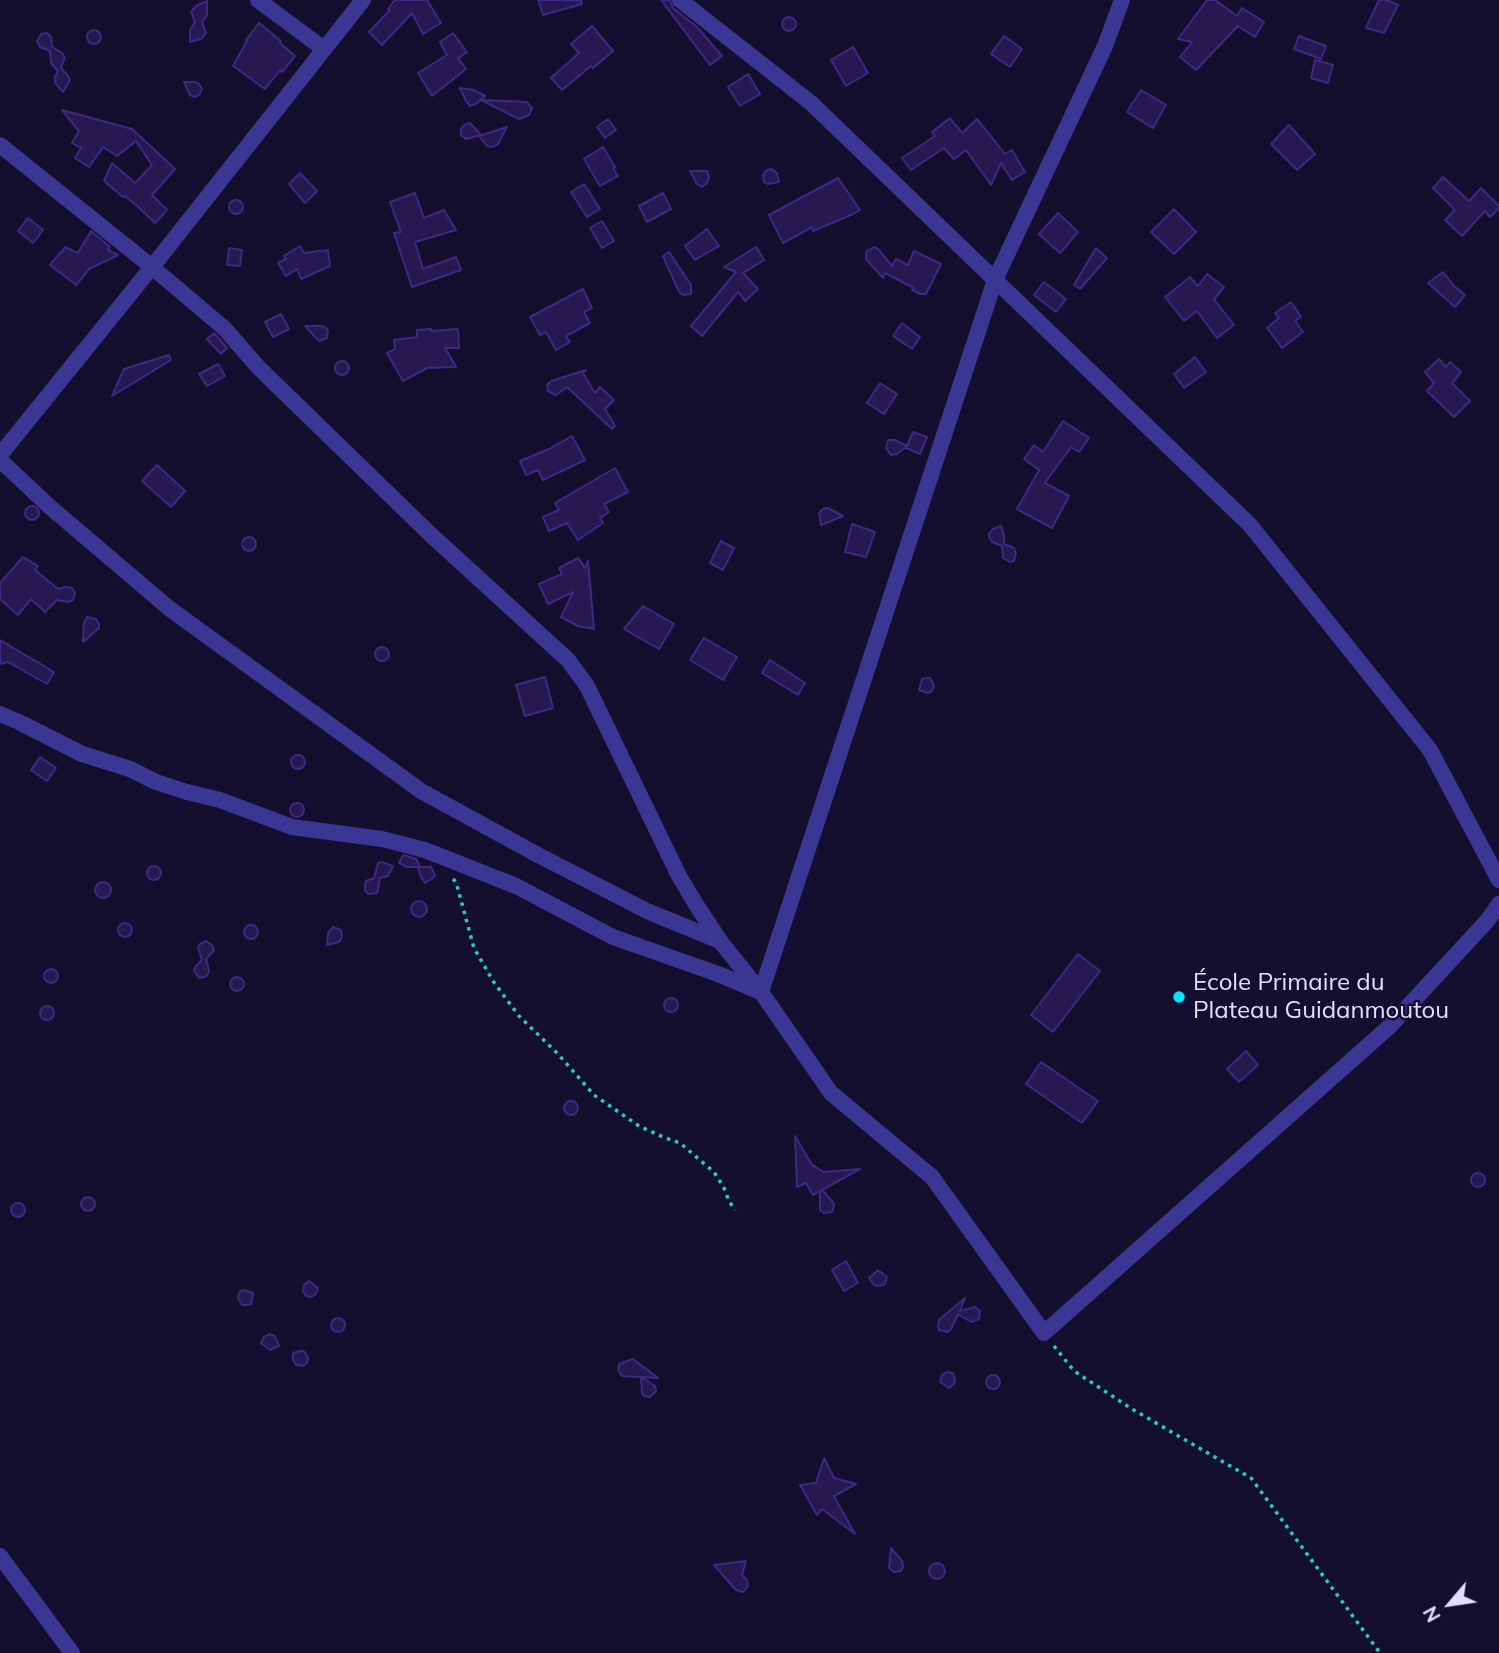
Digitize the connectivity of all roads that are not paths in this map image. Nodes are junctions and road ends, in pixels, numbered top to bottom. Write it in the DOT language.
graph roads {
  1 [pos="258,0"];
  2 [pos="363,0"];
  3 [pos="680,0"];
  4 [pos="1122,0"];
  5 [pos="324,50"];
  6 [pos="0,145"];
  7 [pos="152,267"];
  8 [pos="995,280"];
  9 [pos="0,458"];
  10 [pos="0,714"];
  11 [pos="1499,880"];
  12 [pos="1499,904"];
  13 [pos="720,941"];
  14 [pos="761,992"];
  15 [pos="0,1556"];
  16 [pos="72,1653"];
  1 -- 5 [label="street"];
  2 -- 5 [label="street"];
  3 -- 8 [label="street"];
  4 -- 8 [label="street"];
  5 -- 7 [label="street"];
  6 -- 7 [label="street"];
  7 -- 9 [label="street"];
  7 -- 13 [label="street"];
  8 -- 11 [label="street"];
  8 -- 14 [label="street"];
  9 -- 13 [label="street"];
  10 -- 14 [label="street"];
  12 -- 14 [label="street"];
  13 -- 14 [label="street"];
  15 -- 16 [label="street"];
}
